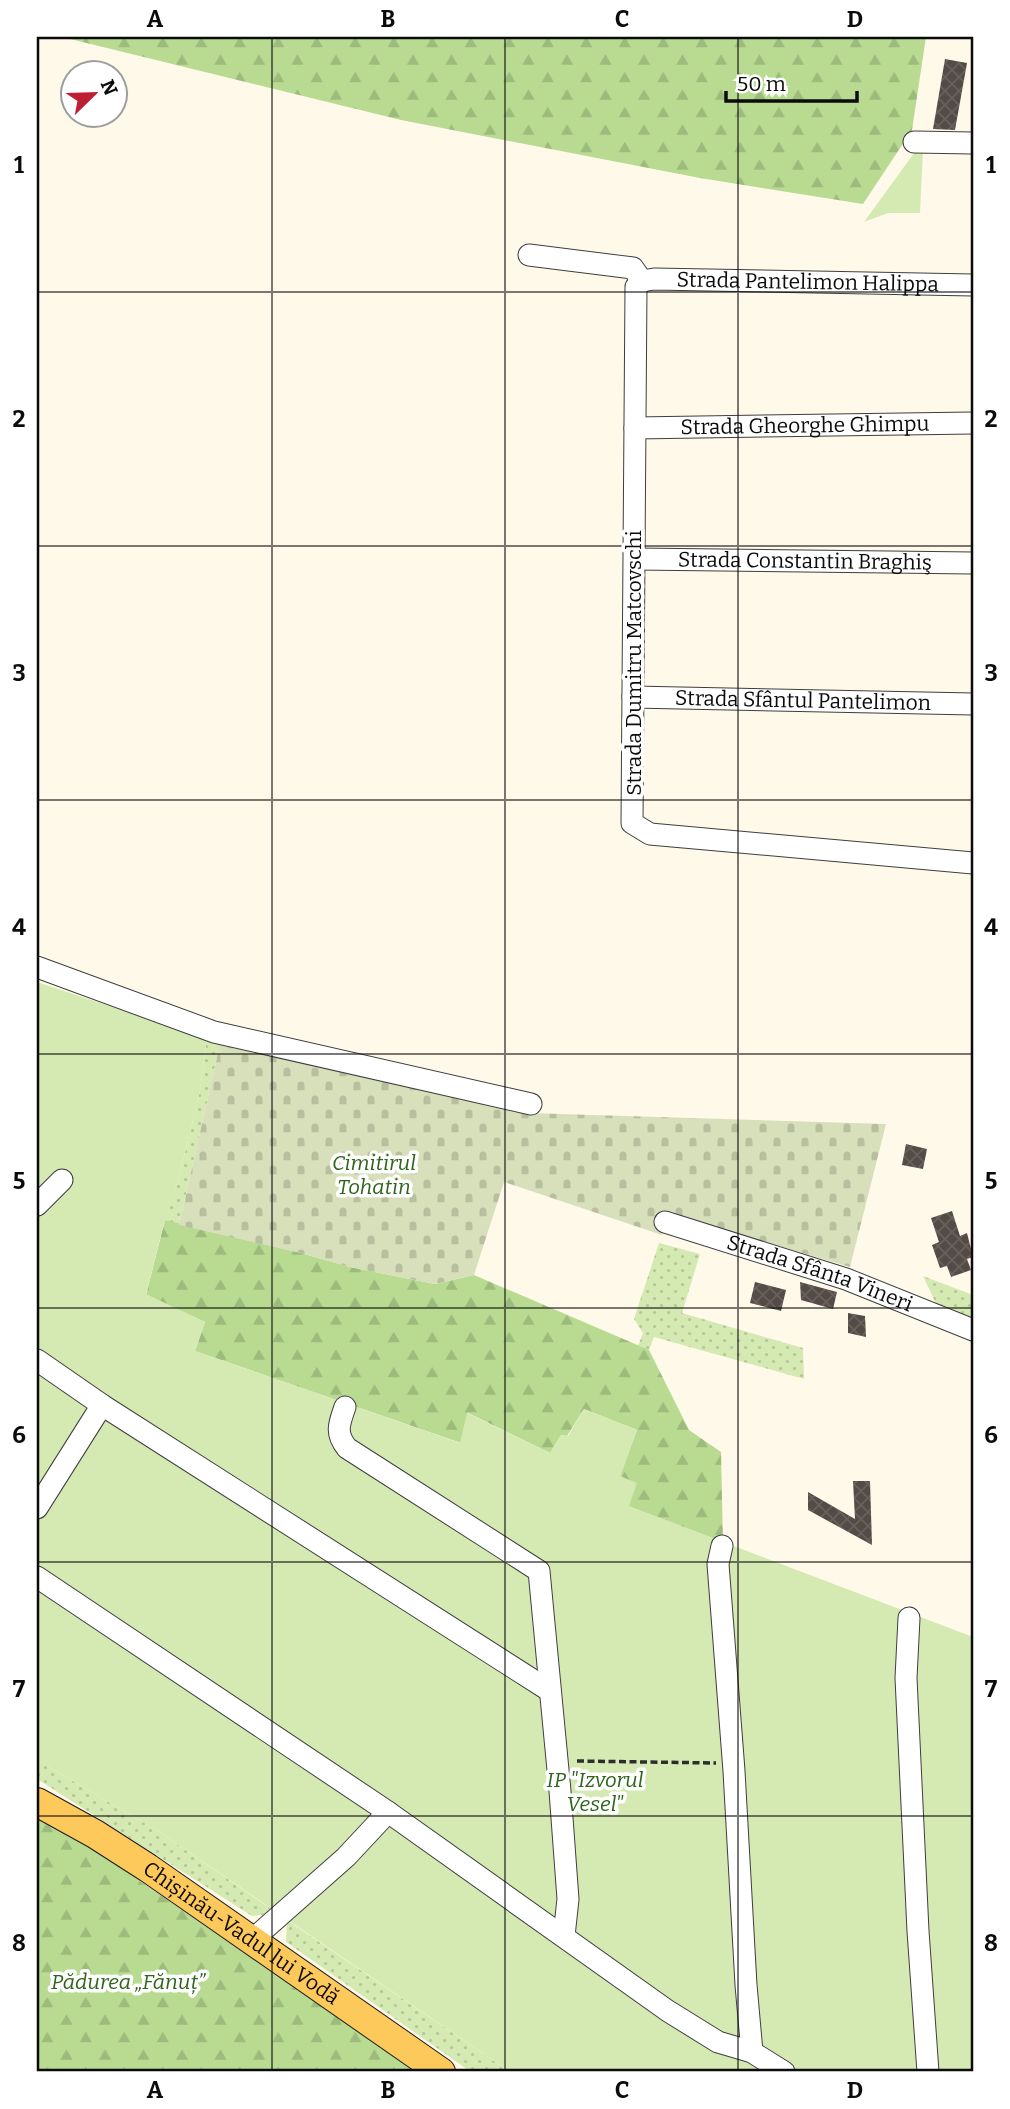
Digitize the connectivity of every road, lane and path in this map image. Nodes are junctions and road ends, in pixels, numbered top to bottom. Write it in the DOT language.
graph roads {
  1 [pos="914,142"];
  2 [pos="973,143"];
  3 [pos="529,255"];
  4 [pos="642,281"];
  5 [pos="973,285"];
  6 [pos="973,423"];
  7 [pos="635,428"];
  8 [pos="635,559"];
  9 [pos="973,563"];
  10 [pos="634,697"];
  11 [pos="973,704"];
  12 [pos="973,863"];
  13 [pos="37,967"];
  14 [pos="531,1104"];
  15 [pos="62,1180"];
  16 [pos="37,1205"];
  17 [pos="665,1222"];
  18 [pos="973,1329"];
  19 [pos="37,1360"];
  20 [pos="102,1405"];
  21 [pos="345,1407"];
  22 [pos="37,1508"];
  23 [pos="722,1546"];
  24 [pos="37,1577"];
  25 [pos="909,1618"];
  26 [pos="550,1691"];
  27 [pos="557,1761"];
  28 [pos="733,1763"];
  29 [pos="37,1802"];
  30 [pos="388,1812"];
  31 [pos="564,1936"];
  32 [pos="251,1941"];
  33 [pos="752,2052"];
  34 [pos="441,2072"];
  35 [pos="784,2072"];
  36 [pos="928,2072"];
  1 -- 2 [label="street"];
  3 -- 4 [label="street"];
  4 -- 5 [label="street, Strada Pantelimon Halippa"];
  4 -- 7 [label="street, Strada Dumitru Matcovschi"];
  6 -- 7 [label="street, Strada Gheorghe Ghimpu"];
  7 -- 8 [label="street, Strada Dumitru Matcovschi"];
  8 -- 9 [label="street, Strada Constantin Braghiş"];
  8 -- 10 [label="street, Strada Dumitru Matcovschi"];
  10 -- 11 [label="street, Strada Sfântul Pantelimon"];
  10 -- 12 [label="street, Strada Dumitru Matcovschi"];
  13 -- 14 [label="street"];
  15 -- 16 [label="street"];
  17 -- 18 [label="street, Strada Sfânta Vineri"];
  19 -- 20 [label="street"];
  20 -- 22 [label="street"];
  20 -- 26 [label="street"];
  21 -- 26 [label="street"];
  23 -- 28 [label="street"];
  24 -- 30 [label="street"];
  25 -- 36 [label="street"];
  26 -- 27 [label="street"];
  27 -- 28 [label="path"];
  27 -- 31 [label="street"];
  28 -- 33 [label="street"];
  29 -- 32 [label="main road, Chișinău-Vadul lui Vodă"];
  30 -- 31 [label="street"];
  30 -- 32 [label="street"];
  31 -- 33 [label="street"];
  32 -- 34 [label="main road, Chișinău-Vadul lui Vodă"];
  33 -- 35 [label="street"];
}
